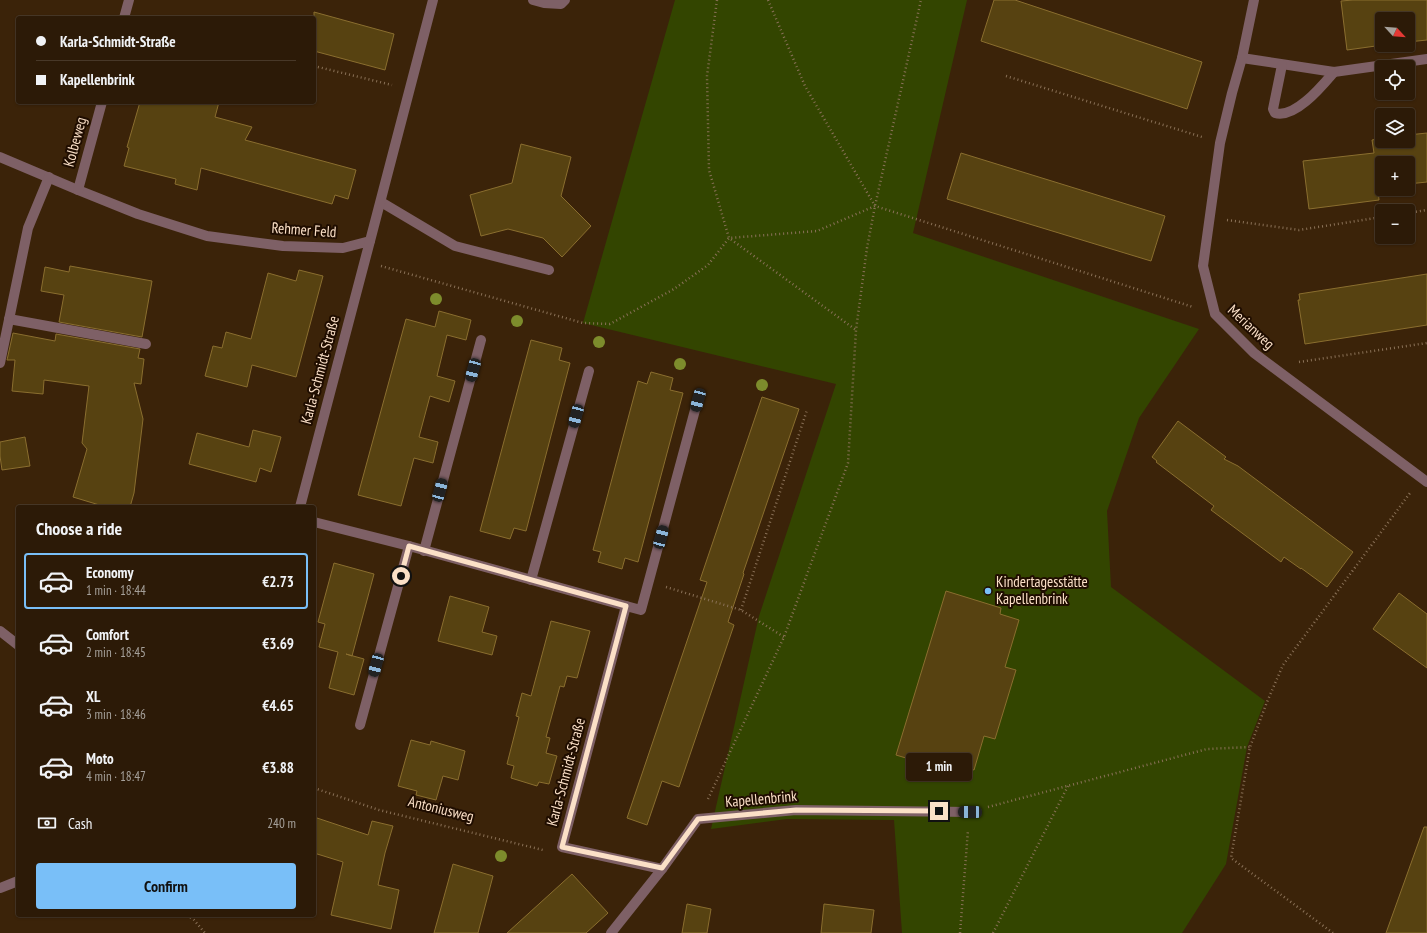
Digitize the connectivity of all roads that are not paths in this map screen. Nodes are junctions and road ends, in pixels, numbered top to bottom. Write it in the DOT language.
graph roads {
  1 [pos="129,0"];
  2 [pos="433,0"];
  3 [pos="533,0"];
  4 [pos="565,0"];
  5 [pos="1254,0"];
  6 [pos="125,16"];
  7 [pos="1242,58"];
  8 [pos="1427,59"];
  9 [pos="1282,65"];
  10 [pos="1334,72"];
  11 [pos="101,104"];
  12 [pos="0,157"];
  13 [pos="49,177"];
  14 [pos="78,190"];
  15 [pos="381,202"];
  16 [pos="370,241"];
  17 [pos="549,270"];
  18 [pos="9,319"];
  19 [pos="481,340"];
  20 [pos="146,344"];
  21 [pos="0,363"];
  22 [pos="589,371"];
  23 [pos="698,400"];
  24 [pos="1424,480"];
  25 [pos="301,505"];
  26 [pos="316,523"];
  27 [pos="409,546"];
  28 [pos="424,550"];
  29 [pos="531,580"];
  30 [pos="626,606"];
  31 [pos="0,631"];
  32 [pos="16,643"];
  33 [pos="360,725"];
  34 [pos="970,812"];
  35 [pos="662,868"];
  36 [pos="16,882"];
  37 [pos="0,888"];
  38 [pos="611,933"];
  1 -- 6 [label="street"];
  2 -- 15 [label="street"];
  3 -- 4 [label="street"];
  5 -- 7 [label="street, Merianweg"];
  7 -- 9 [label="street"];
  7 -- 24 [label="street, Merianweg"];
  8 -- 10 [label="street"];
  9 -- 10 [label="street"];
  9 -- 10 [label="street"];
  11 -- 14 [label="street, Kolbeweg"];
  12 -- 13 [label="street, Rehmer Feld"];
  13 -- 14 [label="street, Rehmer Feld"];
  13 -- 18 [label="street"];
  14 -- 16 [label="street, Rehmer Feld"];
  15 -- 16 [label="street"];
  15 -- 17 [label="street"];
  16 -- 25 [label="street, Karla-Schmidt-Straße"];
  18 -- 20 [label="street"];
  18 -- 21 [label="street"];
  19 -- 28 [label="street"];
  22 -- 29 [label="street"];
  23 -- 30 [label="street"];
  26 -- 27 [label="street"];
  27 -- 28 [label="street"];
  27 -- 33 [label="street"];
  28 -- 29 [label="street"];
  29 -- 30 [label="street"];
  30 -- 35 [label="street, Karla-Schmidt-Straße"];
  31 -- 32 [label="street"];
  34 -- 35 [label="street, Kapellenbrink"];
  35 -- 38 [label="street"];
  36 -- 37 [label="street"];
}
